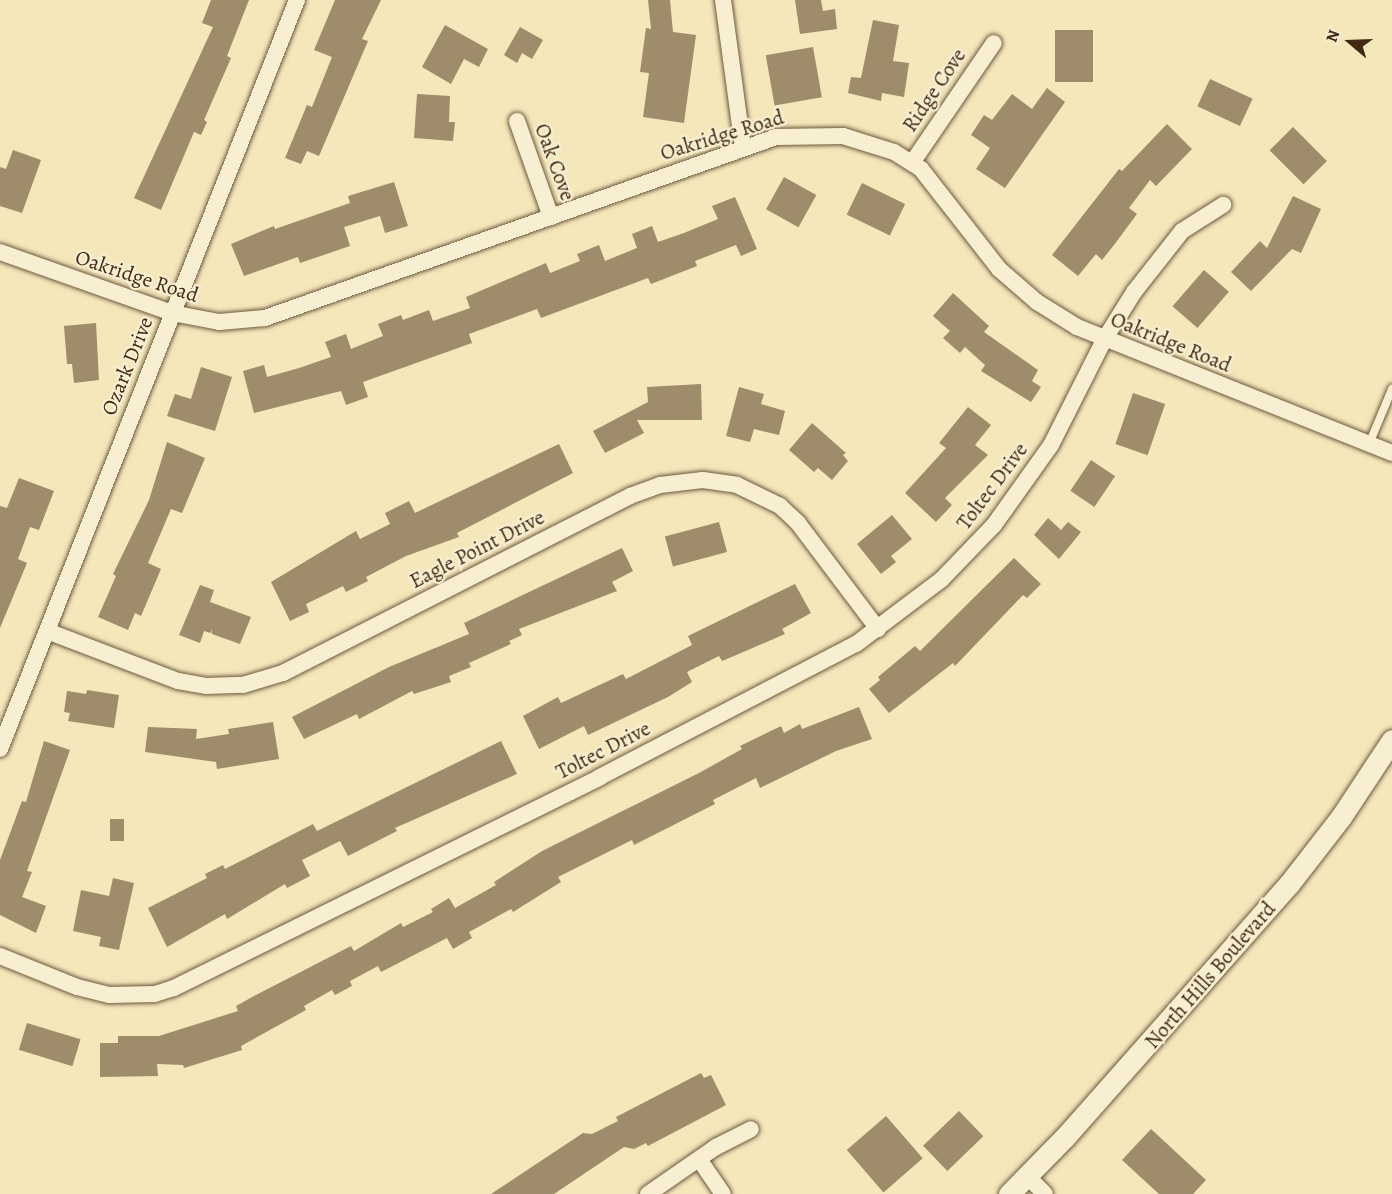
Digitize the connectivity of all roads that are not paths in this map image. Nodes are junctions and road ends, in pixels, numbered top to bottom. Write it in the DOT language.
graph roads {
  1 [pos="297,0"];
  2 [pos="723,0"];
  3 [pos="994,43"];
  4 [pos="517,122"];
  5 [pos="743,148"];
  6 [pos="912,162"];
  7 [pos="1223,205"];
  8 [pos="551,217"];
  9 [pos="0,252"];
  10 [pos="172,314"];
  11 [pos="1104,340"];
  12 [pos="1392,389"];
  13 [pos="1389,408"];
  14 [pos="1369,444"];
  15 [pos="1392,453"];
  16 [pos="878,629"];
  17 [pos="47,631"];
  18 [pos="1392,740"];
  19 [pos="0,749"];
  20 [pos="0,956"];
  21 [pos="751,1129"];
  22 [pos="699,1159"];
  23 [pos="1027,1176"];
  24 [pos="648,1194"];
  25 [pos="723,1194"];
  26 [pos="1009,1194"];
  27 [pos="1045,1194"];
  1 -- 10 [label="street, Ozark Drive"];
  2 -- 5 [label="street"];
  3 -- 6 [label="street, Ridge Cove"];
  4 -- 8 [label="street, Oak Cove"];
  5 -- 6 [label="street, Oakridge Road"];
  5 -- 8 [label="street, Oakridge Road"];
  6 -- 11 [label="street, Oakridge Road"];
  7 -- 11 [label="street, Toltec Drive"];
  8 -- 10 [label="street, Oakridge Road"];
  9 -- 10 [label="street, Oakridge Road"];
  10 -- 17 [label="street, Ozark Drive"];
  11 -- 14 [label="street, Oakridge Road"];
  11 -- 16 [label="street, Toltec Drive"];
  12 -- 13 [label="lane"];
  13 -- 14 [label="lane"];
  14 -- 15 [label="street, Oakridge Road"];
  16 -- 17 [label="street, Eagle Point Drive"];
  16 -- 20 [label="street, Toltec Drive"];
  17 -- 19 [label="street, Ozark Drive"];
  18 -- 23 [label="street, North Hills Boulevard"];
  21 -- 22 [label="street"];
  22 -- 24 [label="street"];
  22 -- 25 [label="street"];
  23 -- 26 [label="street, North Hills Boulevard"];
  23 -- 27 [label="street"];
}
